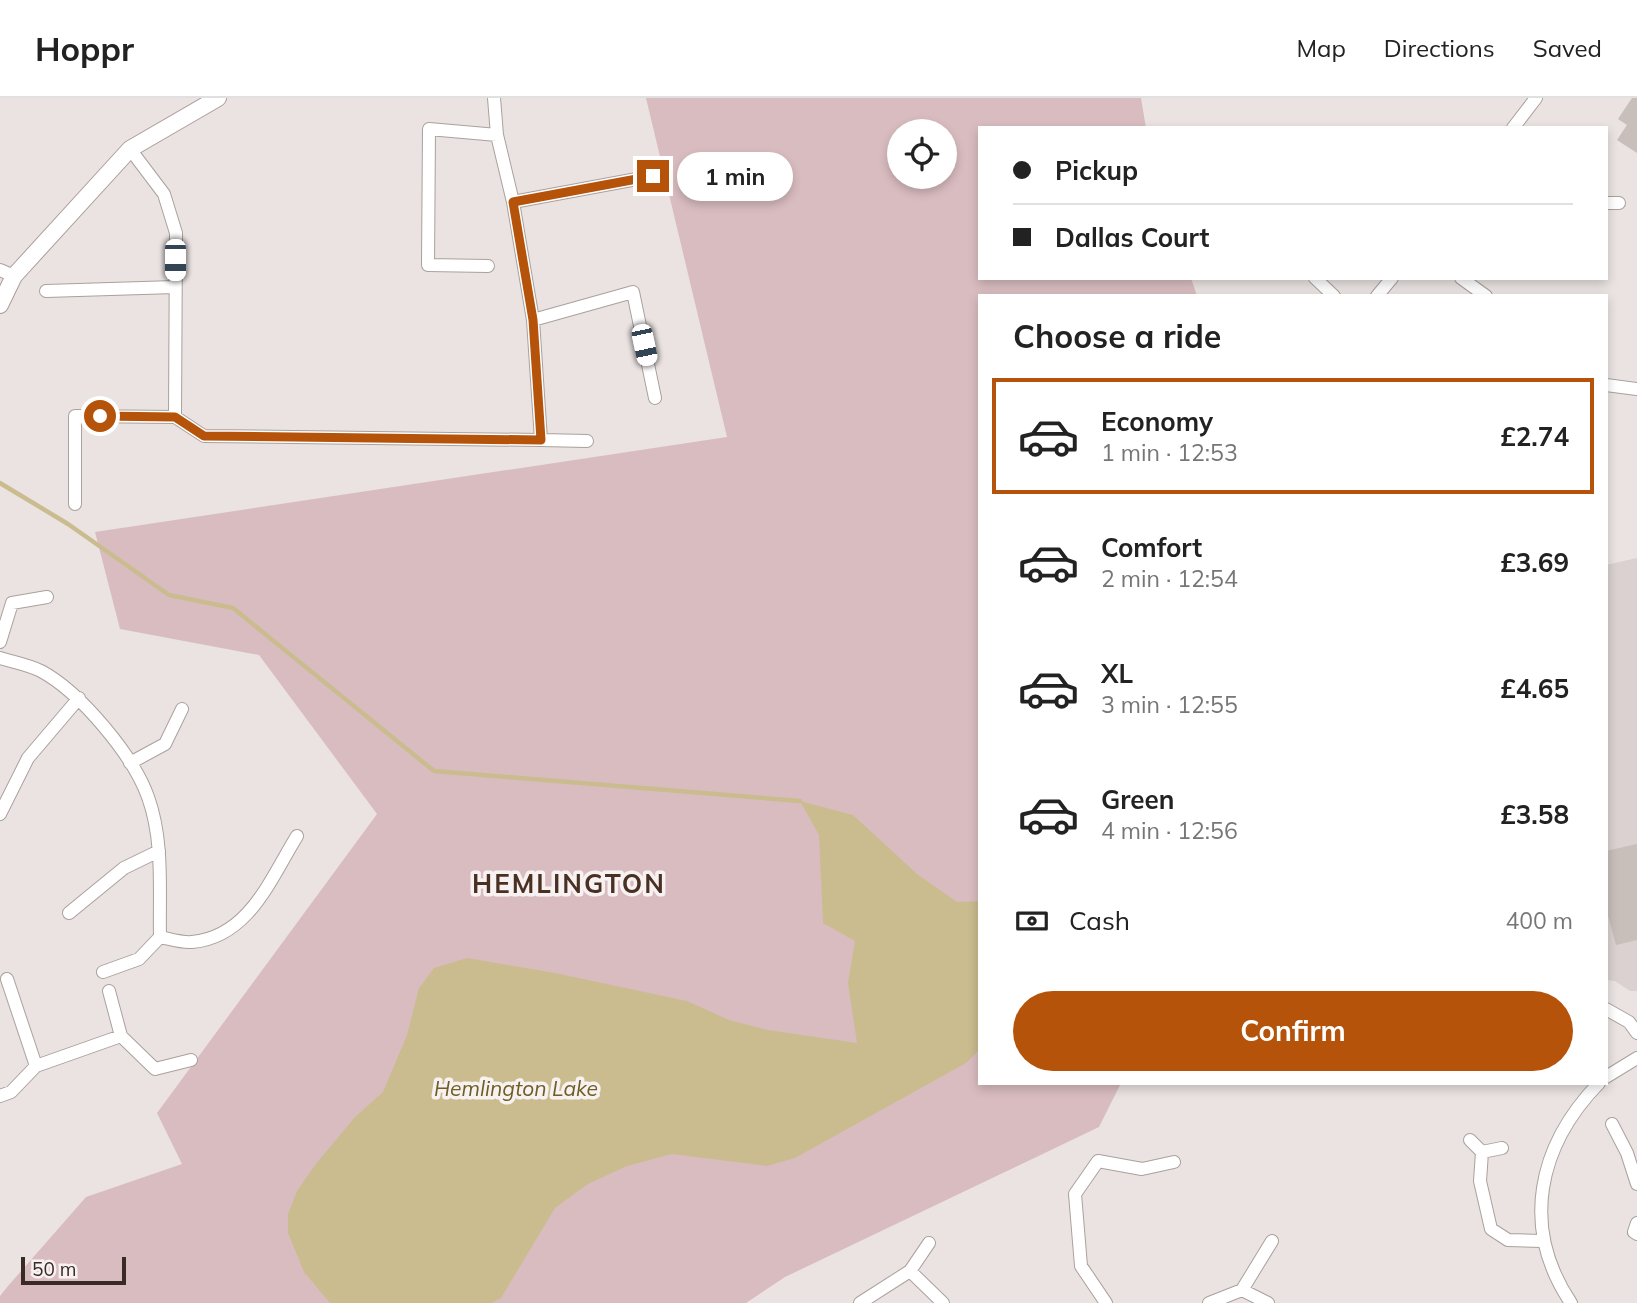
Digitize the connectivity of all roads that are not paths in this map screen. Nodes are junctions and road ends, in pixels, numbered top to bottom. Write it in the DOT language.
graph roads {
  1 [pos="218,98"];
  2 [pos="494,98"];
  3 [pos="1536,98"];
  4 [pos="1515,126"];
  5 [pos="497,135"];
  6 [pos="130,149"];
  7 [pos="653,176"];
  8 [pos="513,202"];
  9 [pos="488,265"];
  10 [pos="7,273"];
  11 [pos="1317,280"];
  12 [pos="1390,280"];
  13 [pos="1464,280"];
  14 [pos="175,287"];
  15 [pos="46,291"];
  16 [pos="1332,294"];
  17 [pos="1379,294"];
  18 [pos="1483,294"];
  19 [pos="0,305"];
  20 [pos="533,320"];
  21 [pos="1608,385"];
  22 [pos="1637,389"];
  23 [pos="656,398"];
  24 [pos="175,417"];
  25 [pos="541,440"];
  26 [pos="587,441"];
  27 [pos="75,504"];
  28 [pos="47,597"];
  29 [pos="0,642"];
  30 [pos="0,658"];
  31 [pos="79,698"];
  32 [pos="182,709"];
  33 [pos="130,763"];
  34 [pos="0,814"];
  35 [pos="298,835"];
  36 [pos="159,852"];
  37 [pos="69,913"];
  38 [pos="160,937"];
  39 [pos="103,972"];
  40 [pos="7,979"];
  41 [pos="109,991"];
  42 [pos="1608,1010"];
  43 [pos="1637,1033"];
  44 [pos="121,1036"];
  45 [pos="1637,1058"];
  46 [pos="191,1060"];
  47 [pos="36,1066"];
  48 [pos="1608,1076"];
  49 [pos="1598,1085"];
  50 [pos="0,1096"];
  51 [pos="1612,1124"];
  52 [pos="1469,1140"];
  53 [pos="1502,1147"];
  54 [pos="1482,1152"];
  55 [pos="1174,1162"];
  56 [pos="1637,1184"];
  57 [pos="1637,1223"];
  58 [pos="1637,1234"];
  59 [pos="1272,1241"];
  60 [pos="1542,1241"];
  61 [pos="929,1243"];
  62 [pos="910,1271"];
  63 [pos="1242,1290"];
  64 [pos="860,1303"];
  65 [pos="943,1303"];
  66 [pos="1107,1303"];
  67 [pos="1209,1303"];
  68 [pos="1268,1303"];
  69 [pos="1571,1303"];
  1 -- 6 [label="street"];
  2 -- 5 [label="street"];
  3 -- 4 [label="street"];
  5 -- 8 [label="street"];
  5 -- 9 [label="street"];
  6 -- 10 [label="street"];
  6 -- 14 [label="street"];
  7 -- 8 [label="street"];
  8 -- 20 [label="street"];
  10 -- 19 [label="street"];
  11 -- 16 [label="street"];
  12 -- 17 [label="street"];
  13 -- 18 [label="street"];
  14 -- 15 [label="street"];
  14 -- 24 [label="street"];
  20 -- 23 [label="street"];
  20 -- 25 [label="street"];
  21 -- 22 [label="street"];
  24 -- 25 [label="street"];
  24 -- 27 [label="street"];
  25 -- 26 [label="street"];
  28 -- 29 [label="street"];
  30 -- 31 [label="street"];
  31 -- 33 [label="street"];
  31 -- 34 [label="street"];
  32 -- 33 [label="street"];
  33 -- 36 [label="street"];
  35 -- 38 [label="street"];
  36 -- 37 [label="street"];
  36 -- 38 [label="street"];
  38 -- 39 [label="street"];
  40 -- 47 [label="street"];
  41 -- 44 [label="street"];
  42 -- 43 [label="street"];
  44 -- 46 [label="street"];
  44 -- 47 [label="street"];
  45 -- 48 [label="street"];
  47 -- 50 [label="street"];
  49 -- 60 [label="street"];
  51 -- 56 [label="street"];
  52 -- 54 [label="street"];
  53 -- 54 [label="street"];
  54 -- 60 [label="street"];
  55 -- 66 [label="street"];
  57 -- 58 [label="street"];
  59 -- 63 [label="street"];
  60 -- 69 [label="street"];
  61 -- 62 [label="street"];
  62 -- 64 [label="street"];
  62 -- 65 [label="street"];
  63 -- 67 [label="street"];
  63 -- 68 [label="street"];
}
